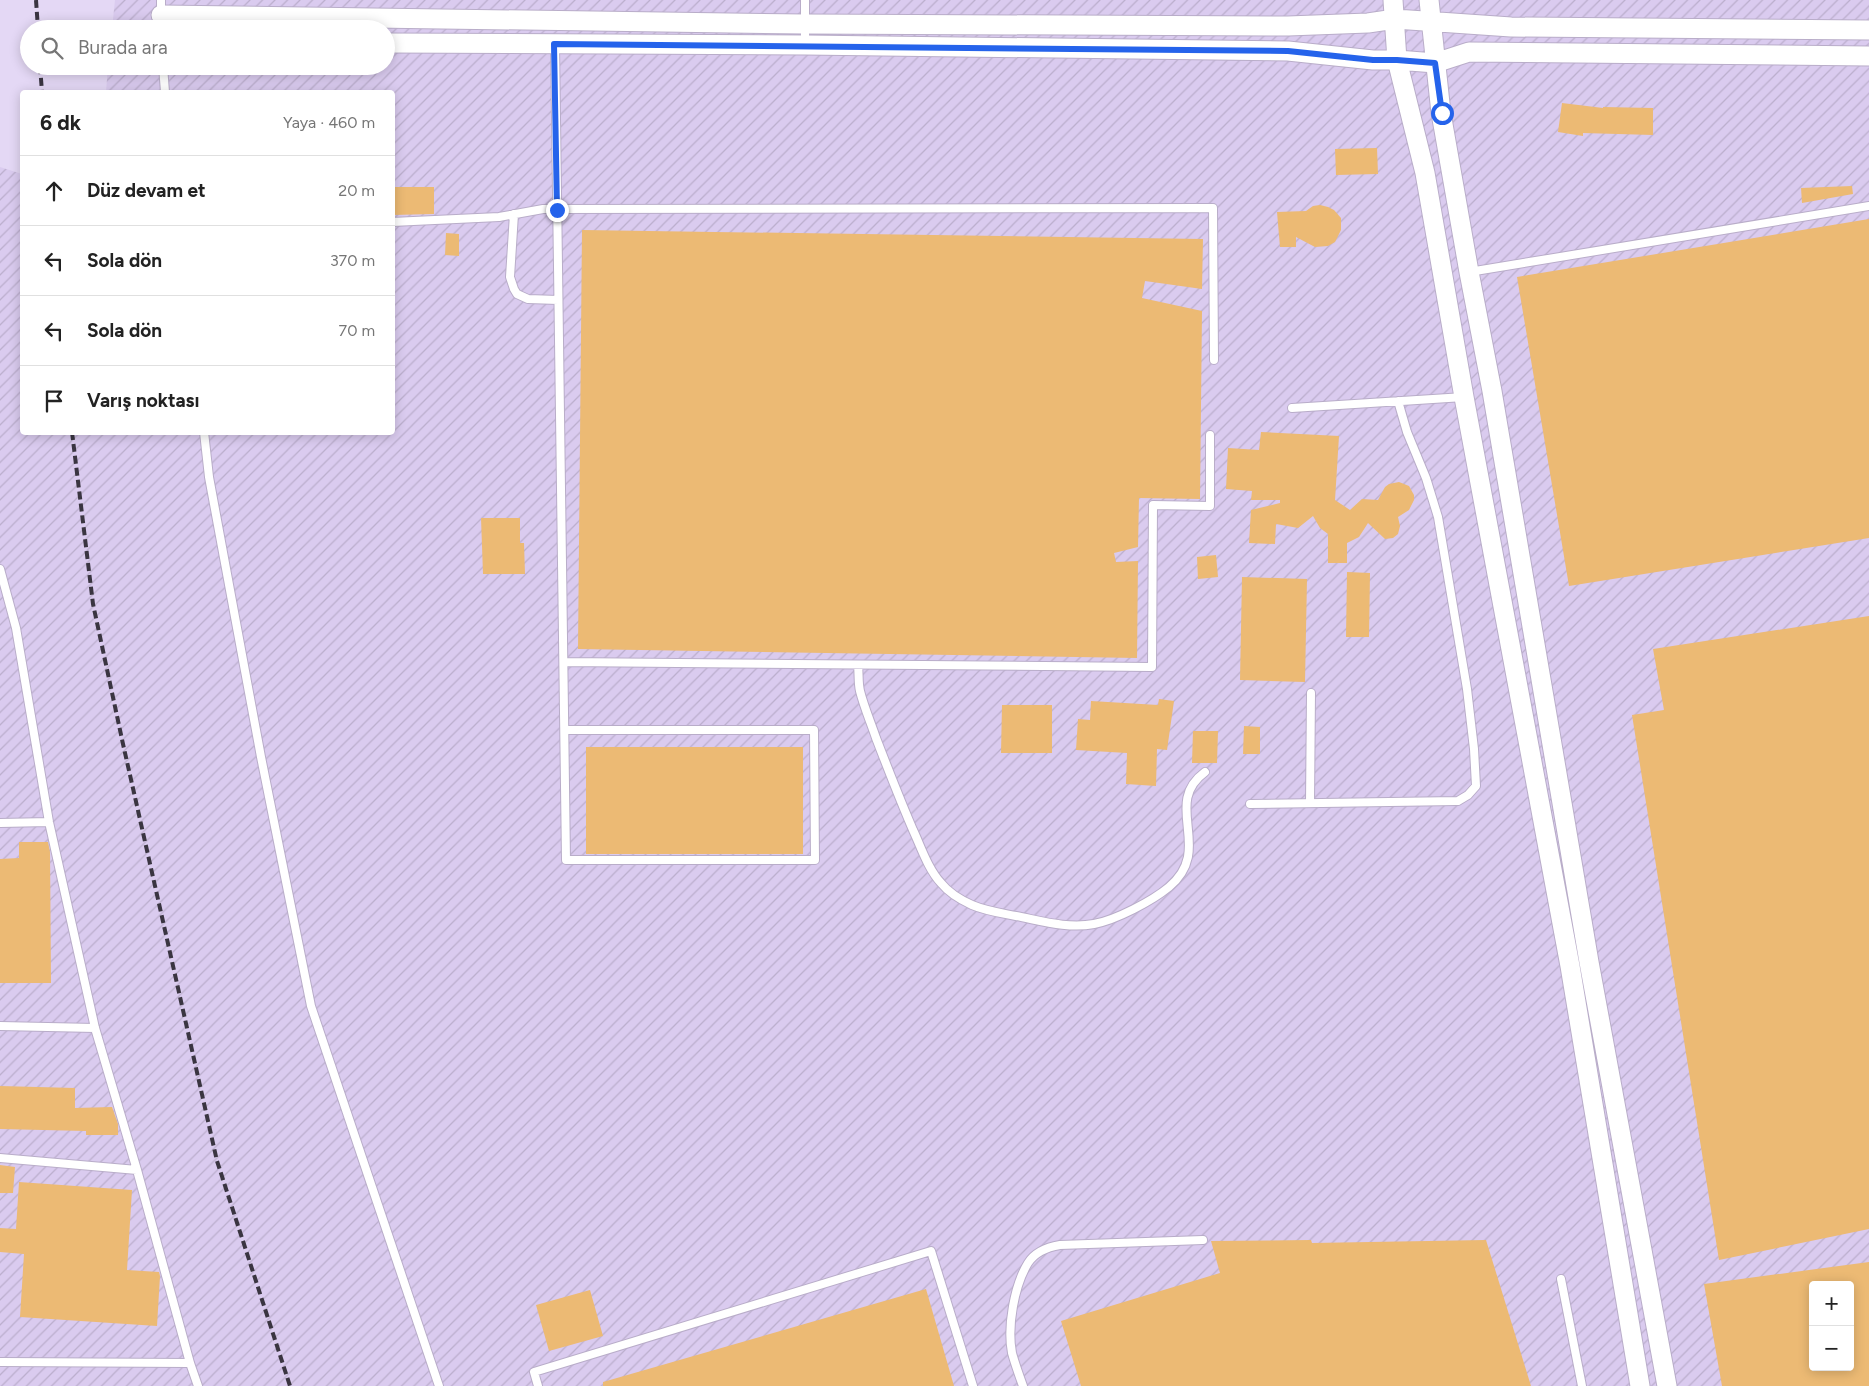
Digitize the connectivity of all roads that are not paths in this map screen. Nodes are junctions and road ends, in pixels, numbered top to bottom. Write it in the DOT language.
graph roads {
  1 [pos="805,0"];
  2 [pos="1394,0"];
  3 [pos="1429,0"];
  4 [pos="161,15"];
  5 [pos="1395,20"];
  6 [pos="1431,22"];
  7 [pos="805,24"];
  8 [pos="1869,30"];
  9 [pos="395,43"];
  10 [pos="554,44"];
  11 [pos="805,45"];
  12 [pos="1869,56"];
  13 [pos="1397,60"];
  14 [pos="1435,63"];
  15 [pos="164,75"];
  16 [pos="165,90"];
  17 [pos="1869,206"];
  18 [pos="557,210"];
  19 [pos="514,214"];
  20 [pos="395,222"];
  21 [pos="1469,272"];
  22 [pos="558,300"];
  23 [pos="1214,360"];
  24 [pos="1492,392"];
  25 [pos="1464,396"];
  26 [pos="1398,401"];
  27 [pos="1292,408"];
  28 [pos="204,435"];
  29 [pos="1210,435"];
  30 [pos="0,569"];
  31 [pos="564,662"];
  32 [pos="858,665"];
  33 [pos="1311,693"];
  34 [pos="565,730"];
  35 [pos="1205,772"];
  36 [pos="1310,803"];
  37 [pos="1250,804"];
  38 [pos="49,822"];
  39 [pos="0,823"];
  40 [pos="1589,962"];
  41 [pos="1570,966"];
  42 [pos="0,1026"];
  43 [pos="95,1028"];
  44 [pos="0,1158"];
  45 [pos="137,1170"];
  46 [pos="1204,1240"];
  47 [pos="1561,1279"];
  48 [pos="0,1362"];
  49 [pos="190,1363"];
  50 [pos="198,1386"];
  51 [pos="439,1386"];
  52 [pos="538,1386"];
  53 [pos="973,1386"];
  54 [pos="1023,1386"];
  55 [pos="1582,1386"];
  56 [pos="1640,1386"];
  57 [pos="1667,1386"];
  1 -- 7 [label="lane"];
  2 -- 5 [label="street"];
  3 -- 6 [label="street"];
  4 -- 7 [label="street"];
  5 -- 6 [label="street"];
  5 -- 7 [label="street"];
  5 -- 13 [label="street"];
  6 -- 8 [label="street"];
  6 -- 14 [label="street"];
  7 -- 11 [label="lane"];
  9 -- 10 [label="street"];
  10 -- 11 [label="street"];
  10 -- 18 [label="lane"];
  11 -- 13 [label="street"];
  12 -- 14 [label="street"];
  13 -- 14 [label="street"];
  13 -- 25 [label="street"];
  14 -- 21 [label="street"];
  15 -- 16 [label="lane"];
  17 -- 21 [label="lane"];
  18 -- 19 [label="lane"];
  18 -- 22 [label="lane"];
  18 -- 23 [label="lane"];
  19 -- 20 [label="lane"];
  19 -- 22 [label="lane"];
  21 -- 24 [label="street"];
  22 -- 31 [label="lane"];
  24 -- 25 [label="street"];
  24 -- 40 [label="street"];
  25 -- 26 [label="lane"];
  25 -- 41 [label="street"];
  26 -- 27 [label="lane"];
  26 -- 36 [label="lane"];
  28 -- 51 [label="lane"];
  29 -- 32 [label="lane"];
  30 -- 38 [label="lane"];
  31 -- 32 [label="lane"];
  31 -- 34 [label="lane"];
  32 -- 35 [label="lane"];
  33 -- 36 [label="lane"];
  34 -- 34 [label="lane"];
  36 -- 37 [label="lane"];
  38 -- 39 [label="lane"];
  38 -- 43 [label="lane"];
  40 -- 41 [label="street"];
  40 -- 57 [label="street"];
  41 -- 56 [label="street"];
  42 -- 43 [label="lane"];
  43 -- 45 [label="lane"];
  44 -- 45 [label="lane"];
  45 -- 49 [label="lane"];
  46 -- 54 [label="lane"];
  47 -- 55 [label="lane"];
  48 -- 49 [label="lane"];
  49 -- 50 [label="lane"];
  52 -- 53 [label="lane"];
}
